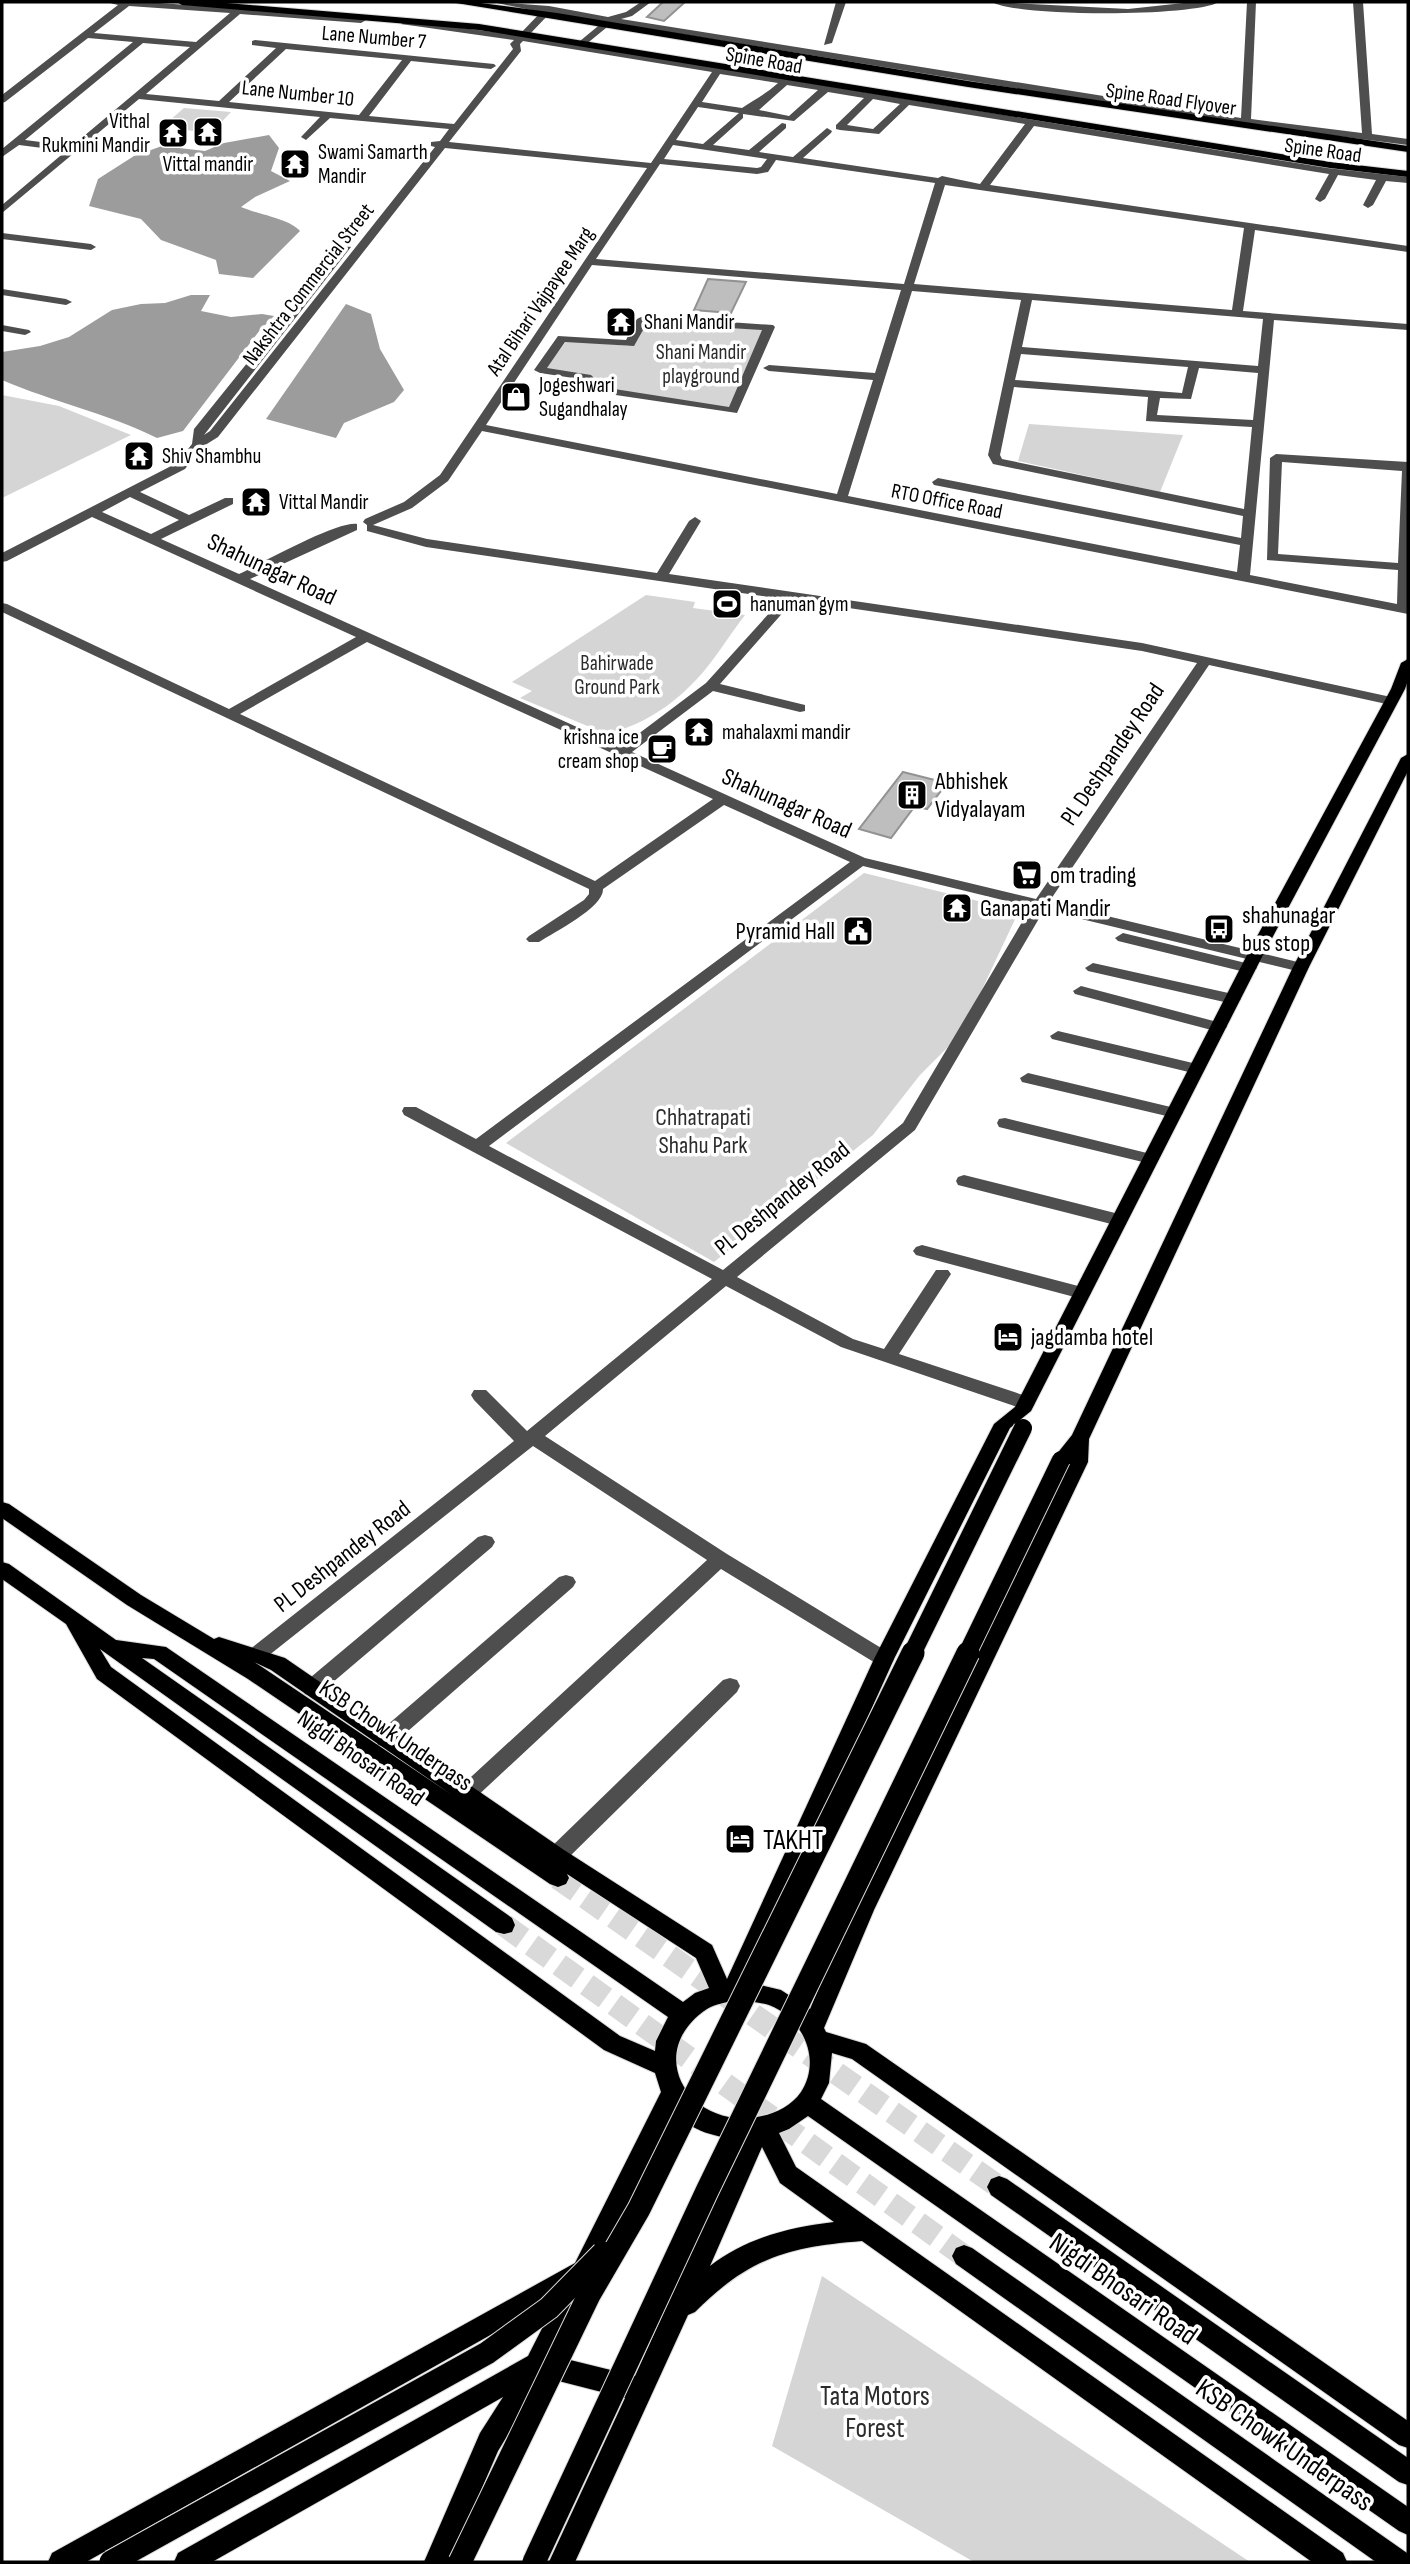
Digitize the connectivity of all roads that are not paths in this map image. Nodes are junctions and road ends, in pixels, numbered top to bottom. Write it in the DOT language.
graph roads {
  1 [pos="110,2"];
  2 [pos="182,2"];
  3 [pos="455,2"];
  4 [pos="496,2"];
  5 [pos="841,2"];
  6 [pos="997,2"];
  7 [pos="1214,2"];
  8 [pos="1252,2"];
  9 [pos="1357,2"];
  10 [pos="127,3"];
  11 [pos="639,4"];
  12 [pos="1069,6"];
  13 [pos="238,11"];
  14 [pos="547,11"];
  15 [pos="609,22"];
  16 [pos="85,35"];
  17 [pos="520,38"];
  18 [pos="141,40"];
  19 [pos="255,43"];
  20 [pos="583,43"];
  21 [pos="827,43"];
  22 [pos="198,45"];
  23 [pos="284,46"];
  24 [pos="410,58"];
  25 [pos="491,66"];
  26 [pos="717,72"];
  27 [pos="929,77"];
  28 [pos="781,83"];
  29 [pos="824,90"];
  30 [pos="137,96"];
  31 [pos="870,97"];
  32 [pos="2,100"];
  33 [pos="906,103"];
  34 [pos="221,104"];
  35 [pos="696,104"];
  36 [pos="327,115"];
  37 [pos="362,118"];
  38 [pos="742,118"];
  39 [pos="1246,122"];
  40 [pos="1030,124"];
  41 [pos="442,126"];
  42 [pos="782,126"];
  43 [pos="456,127"];
  44 [pos="827,131"];
  45 [pos="306,137"];
  46 [pos="1367,141"];
  47 [pos="17,142"];
  48 [pos="671,142"];
  49 [pos="1408,142"];
  50 [pos="428,144"];
  51 [pos="442,145"];
  52 [pos="708,147"];
  53 [pos="74,149"];
  54 [pos="1408,151"];
  55 [pos="752,153"];
  56 [pos="2,154"];
  57 [pos="774,156"];
  58 [pos="796,159"];
  59 [pos="656,164"];
  60 [pos="1335,172"];
  61 [pos="1408,174"];
  62 [pos="1382,178"];
  63 [pos="942,179"];
  64 [pos="1408,180"];
  65 [pos="984,186"];
  66 [pos="1320,199"];
  67 [pos="1368,205"];
  68 [pos="2,210"];
  69 [pos="1250,225"];
  70 [pos="2,236"];
  71 [pos="91,247"];
  72 [pos="1408,249"];
  73 [pos="590,262"];
  74 [pos="908,287"];
  75 [pos="2,292"];
  76 [pos="1027,297"];
  77 [pos="66,302"];
  78 [pos="1237,313"];
  79 [pos="1269,316"];
  80 [pos="1408,327"];
  81 [pos="2,328"];
  82 [pos="25,332"];
  83 [pos="1016,350"];
  84 [pos="1194,364"];
  85 [pos="769,368"];
  86 [pos="540,370"];
  87 [pos="1264,370"];
  88 [pos="879,377"];
  89 [pos="1010,383"];
  90 [pos="1155,394"];
  91 [pos="1259,424"];
  92 [pos="479,427"];
  93 [pos="198,444"];
  94 [pos="1408,467"];
  95 [pos="938,482"];
  96 [pos="130,492"];
  97 [pos="841,499"];
  98 [pos="229,501"];
  99 [pos="92,512"];
  100 [pos="1250,514"];
  101 [pos="189,520"];
  102 [pos="695,521"];
  103 [pos="370,525"];
  104 [pos="150,539"];
  105 [pos="1247,543"];
  106 [pos="2,558"];
  107 [pos="1404,567"];
  108 [pos="661,577"];
  109 [pos="239,579"];
  110 [pos="1243,579"];
  111 [pos="790,596"];
  112 [pos="2,607"];
  113 [pos="1406,610"];
  114 [pos="366,637"];
  115 [pos="1205,661"];
  116 [pos="1408,663"];
  117 [pos="711,687"];
  118 [pos="1391,701"];
  119 [pos="800,708"];
  120 [pos="229,714"];
  121 [pos="622,753"];
  122 [pos="1408,758"];
  123 [pos="723,799"];
  124 [pos="860,861"];
  125 [pos="596,887"];
  126 [pos="1041,903"];
  127 [pos="1123,938"];
  128 [pos="534,939"];
  129 [pos="1252,962"];
  130 [pos="1301,967"];
  131 [pos="1093,968"];
  132 [pos="1081,991"];
  133 [pos="1233,999"];
  134 [pos="1219,1027"];
  135 [pos="1058,1036"];
  136 [pos="1197,1069"];
  137 [pos="1028,1078"];
  138 [pos="410,1111"];
  139 [pos="1175,1113"];
  140 [pos="1005,1123"];
  141 [pos="477,1147"];
  142 [pos="1151,1158"];
  143 [pos="964,1181"];
  144 [pos="1119,1220"];
  145 [pos="922,1251"];
  146 [pos="942,1275"];
  147 [pos="724,1277"];
  148 [pos="1082,1293"];
  149 [pos="887,1356"];
  150 [pos="480,1395"];
  151 [pos="1024,1414"];
  152 [pos="1080,1439"];
  153 [pos="529,1440"];
  154 [pos="2,1509"];
  155 [pos="485,1542"];
  156 [pos="720,1559"];
  157 [pos="2,1569"];
  158 [pos="566,1582"];
  159 [pos="72,1618"];
  160 [pos="202,1640"];
  161 [pos="114,1647"];
  162 [pos="256,1655"];
  163 [pos="884,1659"];
  164 [pos="730,1686"];
  165 [pos="312,1688"];
  166 [pos="386,1739"];
  167 [pos="466,1794"];
  168 [pos="556,1856"];
  169 [pos="558,1878"];
  170 [pos="504,1925"];
  171 [pos="727,1991"];
  172 [pos="682,2014"];
  173 [pos="816,2034"];
  174 [pos="664,2066"];
  175 [pos="673,2092"];
  176 [pos="806,2102"];
  177 [pos="761,2128"];
  178 [pos="999,2187"];
  179 [pos="639,2209"];
  180 [pos="864,2230"];
  181 [pos="964,2256"];
  182 [pos="584,2268"];
  183 [pos="675,2316"];
  184 [pos="537,2364"];
  185 [pos="641,2390"];
  186 [pos="1408,2436"];
  187 [pos="1408,2473"];
  188 [pos="1408,2522"];
  189 [pos="194,2560"];
  190 [pos="61,2562"];
  191 [pos="111,2562"];
  192 [pos="437,2562"];
  193 [pos="460,2562"];
  194 [pos="534,2562"];
  195 [pos="562,2562"];
  196 [pos="1334,2562"];
  197 [pos="1398,2562"];
  1 -- 10 [label="street, Spine Road"];
  2 -- 17 [label="main road, Spine Road"];
  3 -- 14 [label="main road, Spine Road"];
  4 -- 14 [label="street, Spine Road"];
  5 -- 21 [label="street"];
  6 -- 12 [label="street"];
  7 -- 12 [label="street"];
  8 -- 39 [label="street"];
  9 -- 46 [label="street"];
  10 -- 13 [label="street, Spine Road"];
  10 -- 16 [label="street"];
  11 -- 15 [label="street"];
  13 -- 17 [label="street, Spine Road"];
  13 -- 22 [label="street"];
  14 -- 15 [label="main road, Spine Road"];
  14 -- 17 [label="street, Nakshtra Commercial Street"];
  15 -- 20 [label="street"];
  15 -- 27 [label="main road, Spine Road"];
  15 -- 39 [label="street, Spine Road"];
  16 -- 18 [label="street"];
  16 -- 32 [label="street"];
  17 -- 20 [label="main road, Spine Road"];
  17 -- 25 [label="street, Nakshtra Commercial Street"];
  17 -- 26 [label="street, Spine Road"];
  17 -- 43 [label="street, Nakshtra Commercial Street"];
  18 -- 22 [label="street"];
  18 -- 47 [label="street"];
  19 -- 23 [label="street, Lane Number 7"];
  20 -- 61 [label="main road, Spine Road"];
  22 -- 30 [label="street"];
  23 -- 24 [label="street, Lane Number 7"];
  23 -- 34 [label="street"];
  24 -- 25 [label="street, Lane Number 7"];
  24 -- 37 [label="street"];
  25 -- 41 [label="street, Nakshtra Commercial Street"];
  26 -- 28 [label="street, Spine Road"];
  26 -- 35 [label="street, Atal Bihari Vajpayee Marg"];
  27 -- 46 [label="main road, Spine Road"];
  27 -- 54 [label="main road, Spine Road Flyover"];
  28 -- 29 [label="street, Spine Road"];
  28 -- 29 [label="street"];
  28 -- 35 [label="street"];
  29 -- 31 [label="street, Spine Road"];
  30 -- 34 [label="street, Lane Number 10"];
  30 -- 53 [label="street"];
  31 -- 33 [label="street, Spine Road"];
  31 -- 33 [label="street"];
  33 -- 40 [label="street, Spine Road"];
  34 -- 36 [label="street, Lane Number 10"];
  35 -- 48 [label="street, Atal Bihari Vajpayee Marg"];
  36 -- 37 [label="street, Lane Number 10"];
  36 -- 45 [label="street"];
  37 -- 41 [label="street, Lane Number 10"];
  38 -- 52 [label="street"];
  39 -- 46 [label="street, Spine Road"];
  40 -- 60 [label="street, Spine Road"];
  40 -- 65 [label="street"];
  41 -- 43 [label="street, Lane Number 10"];
  41 -- 50 [label="street, Nakshtra Commercial Street"];
  42 -- 55 [label="street"];
  43 -- 51 [label="street, Nakshtra Commercial Street"];
  44 -- 58 [label="street"];
  46 -- 49 [label="street, Spine Road"];
  46 -- 54 [label="main road, Spine Road"];
  47 -- 53 [label="street"];
  47 -- 56 [label="street"];
  48 -- 52 [label="street"];
  48 -- 59 [label="street, Atal Bihari Vajpayee Marg"];
  50 -- 51 [label="street"];
  50 -- 93 [label="street, Nakshtra Commercial Street"];
  51 -- 59 [label="street"];
  51 -- 93 [label="street, Nakshtra Commercial Street"];
  52 -- 55 [label="street"];
  53 -- 68 [label="street"];
  55 -- 57 [label="street"];
  57 -- 58 [label="street"];
  57 -- 59 [label="street"];
  58 -- 63 [label="street"];
  59 -- 73 [label="street, Atal Bihari Vajpayee Marg"];
  60 -- 62 [label="street, Spine Road"];
  60 -- 66 [label="street"];
  62 -- 64 [label="street, Spine Road"];
  62 -- 67 [label="street"];
  63 -- 65 [label="street"];
  63 -- 74 [label="street"];
  65 -- 69 [label="street"];
  69 -- 72 [label="street"];
  69 -- 78 [label="street"];
  70 -- 71 [label="street"];
  73 -- 74 [label="street"];
  73 -- 92 [label="street, Atal Bihari Vajpayee Marg"];
  74 -- 76 [label="street"];
  74 -- 88 [label="street"];
  75 -- 77 [label="street"];
  76 -- 78 [label="street"];
  76 -- 83 [label="street"];
  78 -- 79 [label="street"];
  79 -- 80 [label="street"];
  79 -- 87 [label="street"];
  81 -- 82 [label="street"];
  83 -- 84 [label="street"];
  83 -- 89 [label="street"];
  84 -- 87 [label="street"];
  84 -- 90 [label="street"];
  85 -- 88 [label="street"];
  86 -- 86 [label="street"];
  87 -- 91 [label="street"];
  88 -- 97 [label="street"];
  89 -- 90 [label="street"];
  89 -- 100 [label="street"];
  90 -- 91 [label="street"];
  91 -- 100 [label="street"];
  92 -- 97 [label="street, RTO Office Road"];
  92 -- 103 [label="street, Atal Bihari Vajpayee Marg"];
  93 -- 96 [label="street, Nakshtra Commercial Street"];
  94 -- 107 [label="street"];
  94 -- 107 [label="street"];
  95 -- 105 [label="street"];
  96 -- 99 [label="street, Nakshtra Commercial Street"];
  96 -- 101 [label="street"];
  97 -- 110 [label="street, RTO Office Road"];
  98 -- 101 [label="street"];
  99 -- 104 [label="street, Shahunagar Road"];
  99 -- 106 [label="street, Nakshtra Commercial Street"];
  100 -- 105 [label="street"];
  101 -- 104 [label="street"];
  102 -- 108 [label="street"];
  103 -- 108 [label="street"];
  103 -- 109 [label="street"];
  104 -- 109 [label="street, Shahunagar Road"];
  105 -- 110 [label="street"];
  107 -- 113 [label="street"];
  108 -- 111 [label="street"];
  109 -- 114 [label="street, Shahunagar Road"];
  110 -- 113 [label="street, RTO Office Road"];
  111 -- 115 [label="street"];
  111 -- 117 [label="street"];
  112 -- 120 [label="street"];
  114 -- 120 [label="street"];
  114 -- 121 [label="street, Shahunagar Road"];
  115 -- 118 [label="street"];
  115 -- 126 [label="street, PL Deshpandey Road"];
  116 -- 118 [label="main road"];
  117 -- 119 [label="street"];
  117 -- 121 [label="street"];
  118 -- 129 [label="main road"];
  120 -- 125 [label="street"];
  121 -- 123 [label="street, Shahunagar Road"];
  122 -- 130 [label="main road"];
  123 -- 124 [label="street, Shahunagar Road"];
  123 -- 125 [label="street"];
  124 -- 126 [label="street, Shahunagar Road"];
  124 -- 141 [label="street"];
  125 -- 128 [label="street"];
  126 -- 129 [label="street, Shahunagar Road"];
  126 -- 147 [label="street, PL Deshpandey Road"];
  127 -- 129 [label="street"];
  129 -- 130 [label="street, Shahunagar Road"];
  129 -- 133 [label="main road"];
  130 -- 152 [label="main road"];
  131 -- 133 [label="street"];
  132 -- 134 [label="street"];
  133 -- 134 [label="main road"];
  134 -- 136 [label="main road"];
  135 -- 136 [label="street"];
  136 -- 139 [label="main road"];
  137 -- 139 [label="street"];
  138 -- 141 [label="street"];
  139 -- 142 [label="main road"];
  140 -- 142 [label="street"];
  141 -- 147 [label="street"];
  142 -- 144 [label="main road"];
  143 -- 144 [label="street"];
  144 -- 148 [label="main road"];
  145 -- 148 [label="street"];
  146 -- 149 [label="street"];
  147 -- 149 [label="street"];
  147 -- 153 [label="street, PL Deshpandey Road"];
  148 -- 151 [label="main road"];
  149 -- 151 [label="street"];
  150 -- 153 [label="street"];
  151 -- 163 [label="main road"];
  151 -- 179 [label="main road, bridge"];
  152 -- 173 [label="main road"];
  152 -- 194 [label="main road, bridge"];
  153 -- 156 [label="street"];
  153 -- 162 [label="street, PL Deshpandey Road"];
  154 -- 160 [label="main road"];
  155 -- 165 [label="street"];
  156 -- 163 [label="street"];
  156 -- 167 [label="street"];
  157 -- 159 [label="main road, Nigdi Bhosari Road"];
  158 -- 166 [label="street"];
  159 -- 161 [label="main road, Nigdi Bhosari Road"];
  159 -- 174 [label="main road"];
  160 -- 162 [label="main road"];
  160 -- 169 [label="main road, KSB Chowk Underpass"];
  161 -- 170 [label="main road"];
  161 -- 172 [label="main road, Nigdi Bhosari Road"];
  162 -- 165 [label="main road"];
  163 -- 171 [label="main road"];
  164 -- 168 [label="street"];
  165 -- 166 [label="main road"];
  166 -- 167 [label="main road"];
  167 -- 168 [label="main road"];
  168 -- 171 [label="main road"];
  171 -- 172 [label="main road"];
  171 -- 173 [label="main road"];
  172 -- 174 [label="main road"];
  173 -- 176 [label="main road"];
  173 -- 186 [label="main road"];
  174 -- 175 [label="main road"];
  175 -- 177 [label="main road"];
  175 -- 182 [label="main road"];
  176 -- 177 [label="main road"];
  176 -- 188 [label="main road, Nigdi Bhosari Road"];
  177 -- 180 [label="main road"];
  177 -- 183 [label="main road"];
  178 -- 187 [label="main road, KSB Chowk Underpass"];
  179 -- 191 [label="main road, bridge"];
  179 -- 193 [label="main road, bridge"];
  180 -- 183 [label="main road"];
  180 -- 196 [label="main road"];
  181 -- 197 [label="main road, KSB Chowk Underpass"];
  182 -- 184 [label="main road"];
  182 -- 190 [label="main road"];
  183 -- 185 [label="main road"];
  184 -- 185 [label="main road"];
  184 -- 189 [label="main road"];
  184 -- 192 [label="main road"];
  185 -- 195 [label="main road"];
}
